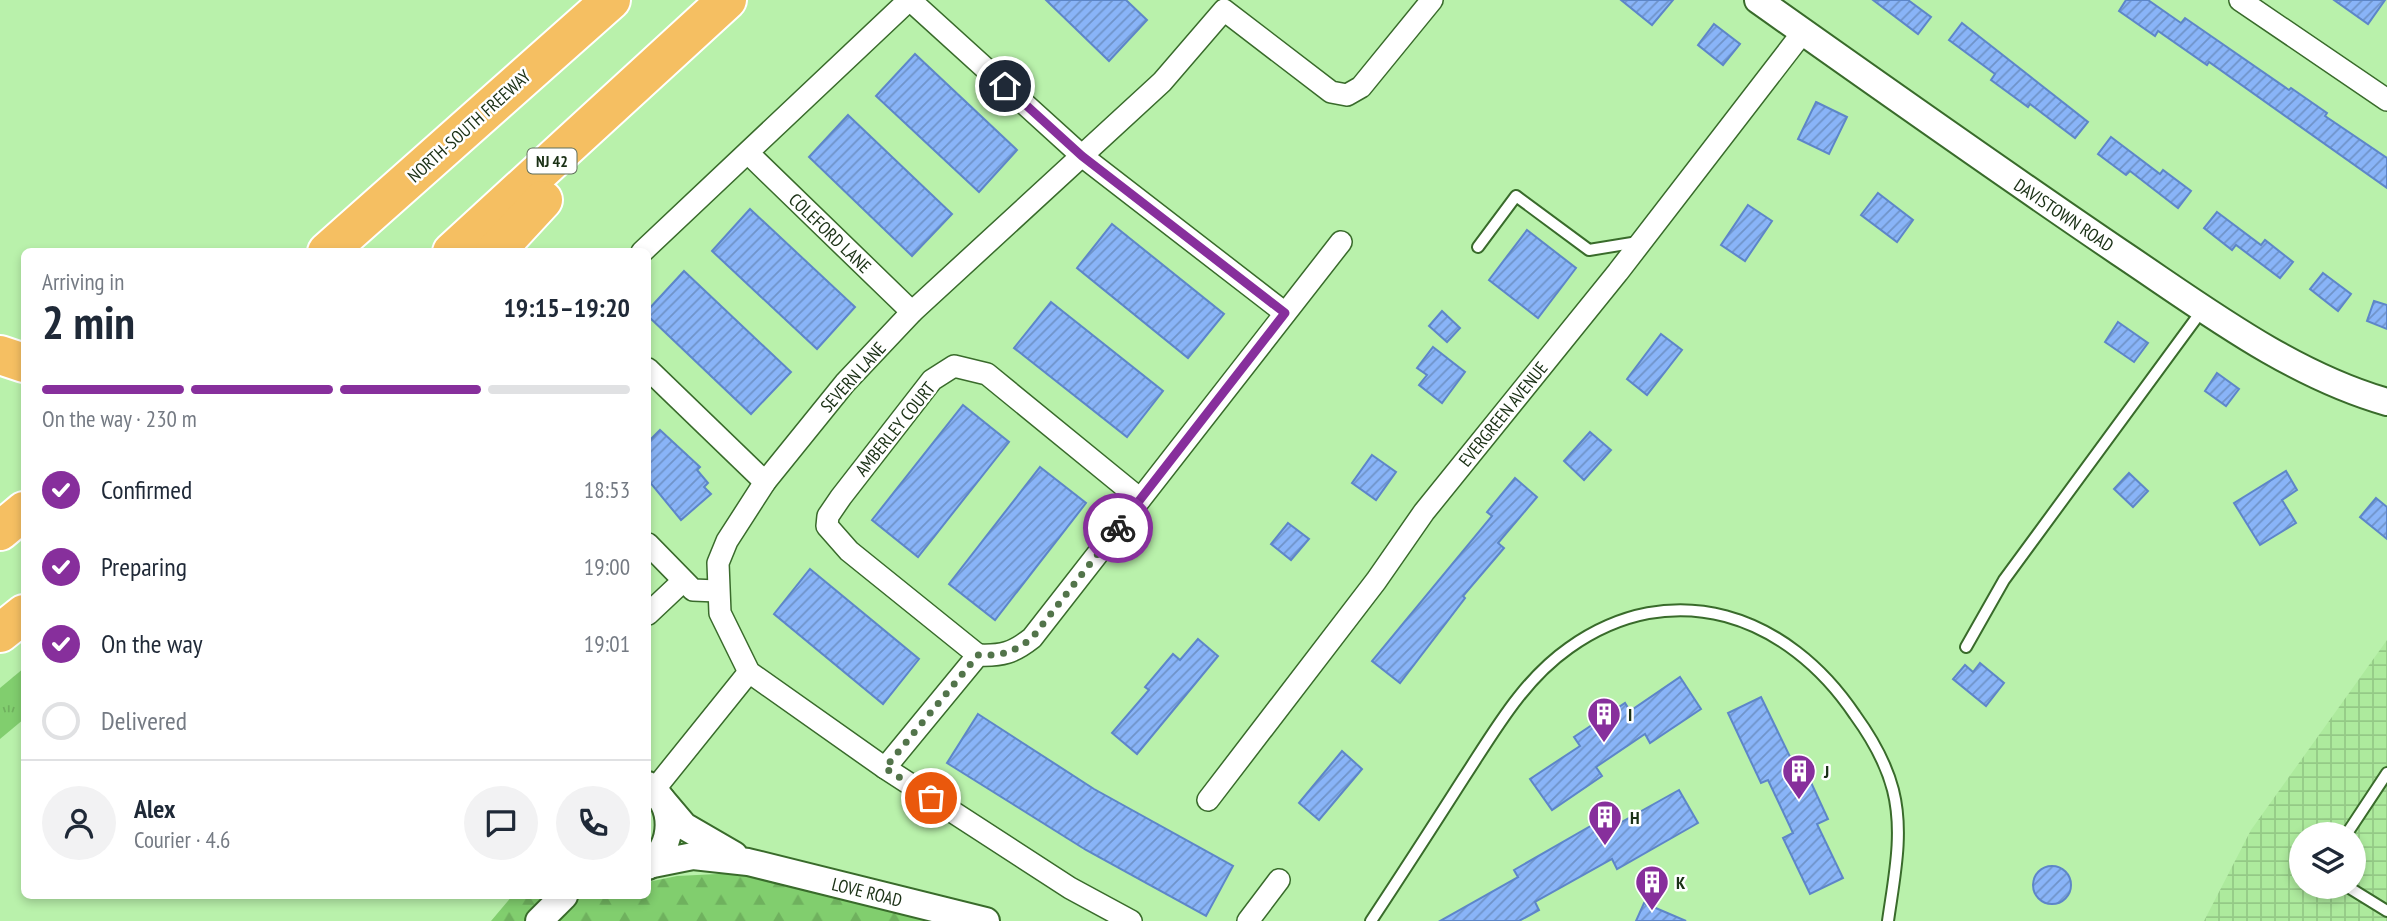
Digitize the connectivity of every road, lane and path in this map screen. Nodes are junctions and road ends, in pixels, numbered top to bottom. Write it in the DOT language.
graph roads {
  1 [pos="611,0"];
  2 [pos="727,0"];
  3 [pos="910,0"];
  4 [pos="1432,0"];
  5 [pos="1758,0"];
  6 [pos="2240,0"];
  7 [pos="1803,32"];
  8 [pos="653,69"];
  9 [pos="2387,100"];
  10 [pos="748,153"];
  11 [pos="1082,156"];
  12 [pos="417,173"];
  13 [pos="1341,242"];
  14 [pos="1641,242"];
  15 [pos="1478,247"];
  16 [pos="314,248"];
  17 [pos="332,248"];
  18 [pos="456,248"];
  19 [pos="499,248"];
  20 [pos="646,248"];
  21 [pos="2203,309"];
  22 [pos="912,312"];
  23 [pos="1285,313"];
  24 [pos="0,355"];
  25 [pos="21,362"];
  26 [pos="651,372"];
  27 [pos="2387,402"];
  28 [pos="765,482"];
  29 [pos="1140,499"];
  30 [pos="21,513"];
  31 [pos="0,530"];
  32 [pos="651,547"];
  33 [pos="682,582"];
  34 [pos="717,591"];
  35 [pos="651,611"];
  36 [pos="21,616"];
  37 [pos="0,634"];
  38 [pos="21,637"];
  39 [pos="1966,647"];
  40 [pos="0,651"];
  41 [pos="978,655"];
  42 [pos="749,672"];
  43 [pos="885,768"];
  44 [pos="2387,773"];
  45 [pos="654,791"];
  46 [pos="1208,800"];
  47 [pos="2355,822"];
  48 [pos="748,862"];
  49 [pos="651,863"];
  50 [pos="651,865"];
  51 [pos="1279,880"];
  52 [pos="2366,898"];
  53 [pos="2387,911"];
  54 [pos="986,921"];
  55 [pos="1131,921"];
  56 [pos="1248,921"];
  57 [pos="1371,921"];
  58 [pos="1888,921"];
  1 -- 12 [label="highway, NORTH-SOUTH FREEWAY"];
  2 -- 8 [label="highway, NJ 42"];
  3 -- 10 [label="street"];
  3 -- 11 [label="street"];
  4 -- 11 [label="street, SEVERN LANE"];
  5 -- 7 [label="street, DAVISTOWN ROAD"];
  6 -- 9 [label="street"];
  7 -- 14 [label="street, EVERGREEN AVENUE"];
  7 -- 21 [label="street, DAVISTOWN ROAD"];
  8 -- 18 [label="highway, NJ 42"];
  8 -- 19 [label="highway"];
  10 -- 20 [label="street"];
  10 -- 22 [label="street, COLEFORD LANE"];
  11 -- 22 [label="street, SEVERN LANE"];
  11 -- 23 [label="street"];
  12 -- 16 [label="highway"];
  12 -- 17 [label="highway, NORTH-SOUTH FREEWAY"];
  13 -- 23 [label="street"];
  14 -- 15 [label="lane"];
  14 -- 46 [label="street, EVERGREEN AVENUE"];
  21 -- 27 [label="street, DAVISTOWN ROAD"];
  21 -- 39 [label="lane"];
  22 -- 28 [label="street, SEVERN LANE"];
  23 -- 29 [label="street"];
  24 -- 25 [label="highway"];
  26 -- 28 [label="street"];
  28 -- 34 [label="street, SEVERN LANE"];
  29 -- 41 [label="street"];
  29 -- 41 [label="street, AMBERLEY COURT"];
  30 -- 31 [label="highway"];
  32 -- 33 [label="street"];
  33 -- 34 [label="street"];
  33 -- 35 [label="street"];
  34 -- 42 [label="street, SEVERN LANE"];
  36 -- 37 [label="highway"];
  38 -- 40 [label="highway"];
  41 -- 43 [label="street"];
  42 -- 43 [label="street, SEVERN LANE"];
  42 -- 45 [label="street"];
  43 -- 55 [label="street, SEVERN LANE"];
  44 -- 47 [label="lane"];
  45 -- 48 [label="street, LOVE ROAD"];
  45 -- 49 [label="street"];
  48 -- 50 [label="street, LOVE ROAD"];
  48 -- 54 [label="street, LOVE ROAD"];
  51 -- 56 [label="street"];
  52 -- 53 [label="lane"];
  57 -- 58 [label="lane"];
}
